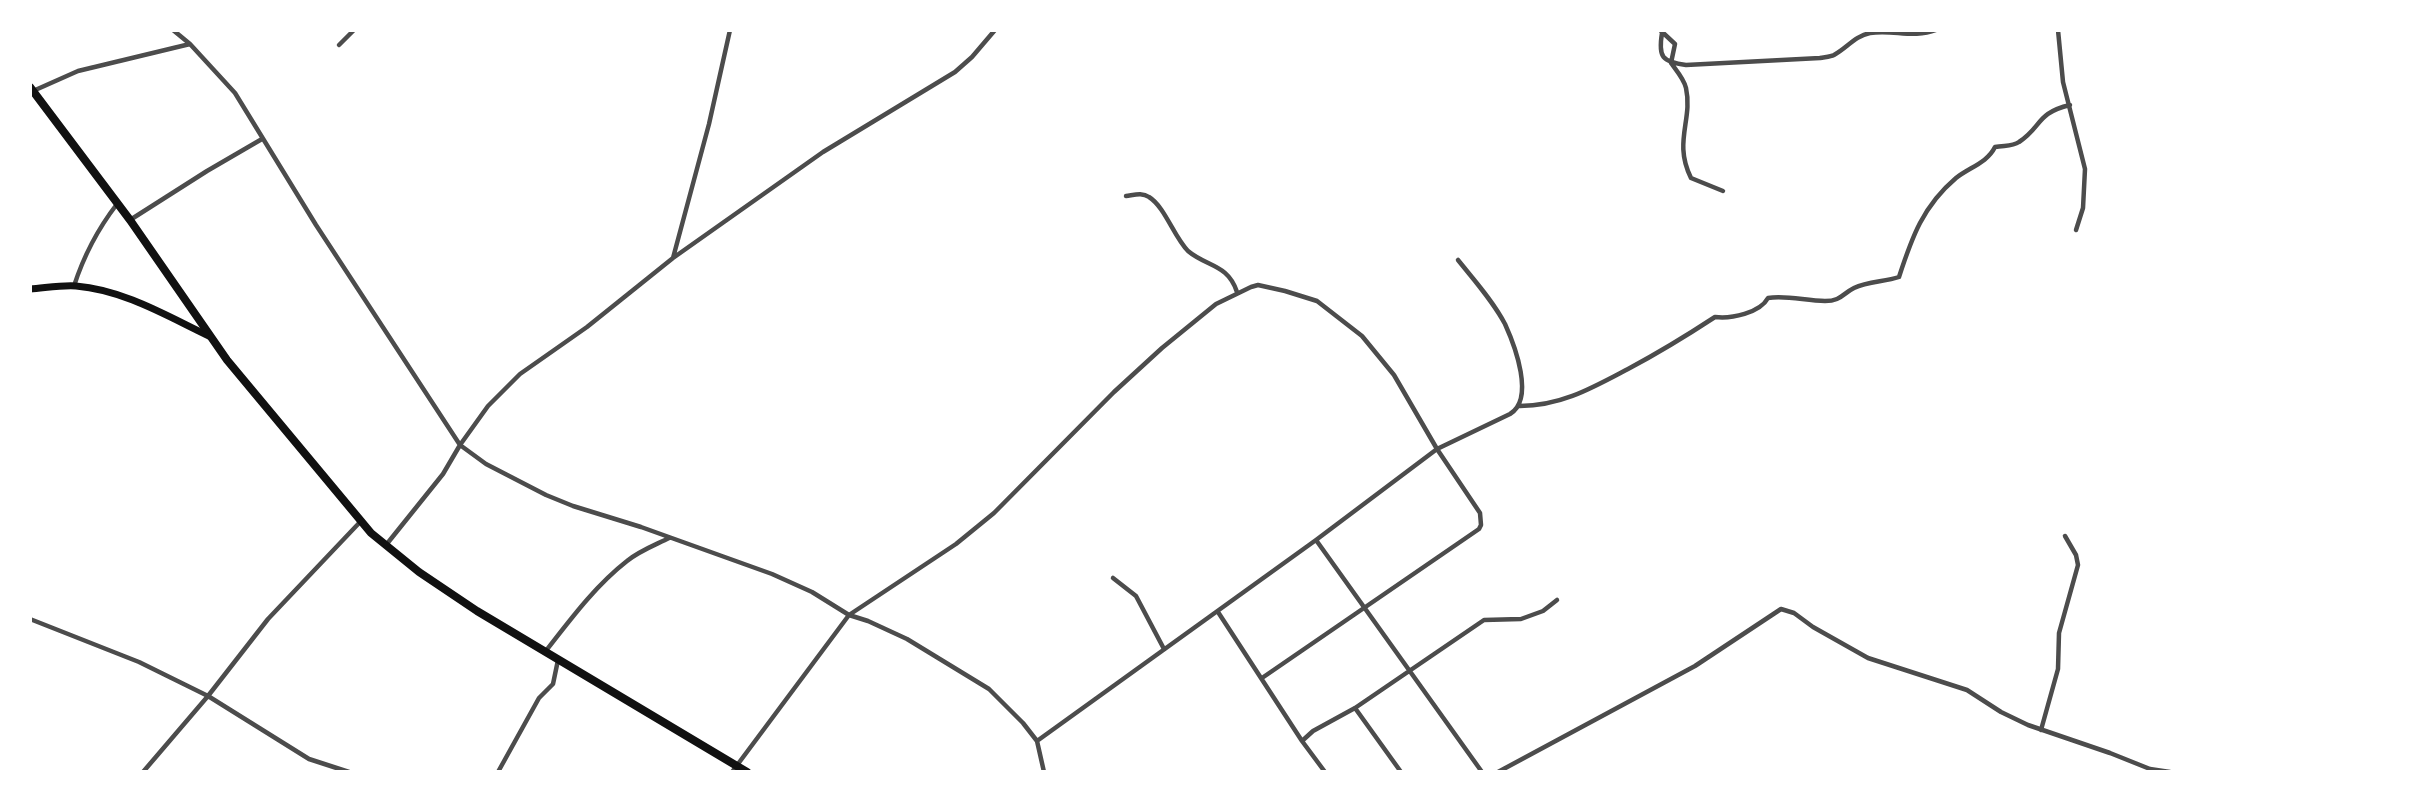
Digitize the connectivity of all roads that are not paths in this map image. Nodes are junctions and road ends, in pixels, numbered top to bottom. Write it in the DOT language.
graph roads {
  1 [pos="173,30"];
  2 [pos="354,30"];
  3 [pos="730,30"];
  4 [pos="995,30"];
  5 [pos="1936,30"];
  6 [pos="2058,30"];
  7 [pos="1661,32"];
  8 [pos="190,44"];
  9 [pos="339,45"];
  10 [pos="1671,63"];
  11 [pos="31,89"];
  12 [pos="2070,105"];
  13 [pos="262,140"];
  14 [pos="1723,191"];
  15 [pos="1126,196"];
  16 [pos="117,204"];
  17 [pos="130,220"];
  18 [pos="2076,230"];
  19 [pos="673,258"];
  20 [pos="1458,260"];
  21 [pos="74,286"];
  22 [pos="30,289"];
  23 [pos="1237,292"];
  24 [pos="211,337"];
  25 [pos="1520,406"];
  26 [pos="460,446"];
  27 [pos="1437,449"];
  28 [pos="360,521"];
  29 [pos="2065,537"];
  30 [pos="669,538"];
  31 [pos="1316,540"];
  32 [pos="386,546"];
  33 [pos="1113,578"];
  34 [pos="1557,600"];
  35 [pos="1364,608"];
  36 [pos="1218,612"];
  37 [pos="849,615"];
  38 [pos="30,618"];
  39 [pos="1164,650"];
  40 [pos="545,652"];
  41 [pos="558,660"];
  42 [pos="1409,672"];
  43 [pos="1262,678"];
  44 [pos="208,696"];
  45 [pos="1355,708"];
  46 [pos="2041,730"];
  47 [pos="1313,731"];
  48 [pos="1297,734"];
  49 [pos="1037,741"];
  50 [pos="1302,741"];
  51 [pos="735,769"];
  52 [pos="341,770"];
  53 [pos="143,772"];
  54 [pos="349,772"];
  55 [pos="498,772"];
  56 [pos="747,772"];
  57 [pos="1044,772"];
  58 [pos="1325,772"];
  59 [pos="1401,772"];
  60 [pos="1482,772"];
  61 [pos="1498,772"];
  62 [pos="2170,772"];
  1 -- 8 [label="street"];
  2 -- 9 [label="street"];
  3 -- 19 [label="street"];
  4 -- 19 [label="street"];
  5 -- 10 [label="street"];
  6 -- 12 [label="street"];
  7 -- 10 [label="street"];
  7 -- 10 [label="street"];
  8 -- 11 [label="street"];
  8 -- 13 [label="street"];
  10 -- 14 [label="street"];
  11 -- 16 [label="highway"];
  12 -- 18 [label="street"];
  12 -- 25 [label="street"];
  13 -- 17 [label="street"];
  13 -- 26 [label="street"];
  15 -- 23 [label="street"];
  16 -- 17 [label="highway"];
  16 -- 21 [label="street"];
  17 -- 24 [label="highway"];
  19 -- 26 [label="street"];
  20 -- 25 [label="street"];
  21 -- 22 [label="main road"];
  21 -- 24 [label="main road"];
  23 -- 27 [label="street"];
  23 -- 37 [label="street"];
  24 -- 28 [label="highway"];
  25 -- 27 [label="street"];
  26 -- 30 [label="street"];
  26 -- 32 [label="street"];
  27 -- 31 [label="street"];
  27 -- 35 [label="street"];
  28 -- 32 [label="highway"];
  28 -- 44 [label="street"];
  29 -- 46 [label="street"];
  30 -- 37 [label="street"];
  30 -- 40 [label="street"];
  31 -- 35 [label="street"];
  31 -- 36 [label="street"];
  32 -- 40 [label="highway"];
  33 -- 39 [label="street"];
  34 -- 42 [label="street"];
  35 -- 42 [label="street"];
  35 -- 43 [label="street"];
  36 -- 39 [label="street"];
  36 -- 43 [label="street"];
  37 -- 49 [label="street"];
  37 -- 51 [label="street"];
  38 -- 44 [label="street"];
  39 -- 49 [label="street"];
  40 -- 41 [label="highway"];
  41 -- 51 [label="highway"];
  41 -- 55 [label="street"];
  42 -- 45 [label="street"];
  42 -- 60 [label="street"];
  43 -- 48 [label="street"];
  44 -- 52 [label="street"];
  44 -- 53 [label="street"];
  45 -- 47 [label="street"];
  45 -- 59 [label="street"];
  46 -- 61 [label="street"];
  46 -- 62 [label="street"];
  47 -- 48 [label="street"];
  47 -- 50 [label="street"];
  48 -- 50 [label="street"];
  49 -- 57 [label="street"];
  50 -- 58 [label="street"];
  51 -- 56 [label="highway"];
  52 -- 54 [label="street"];
}
